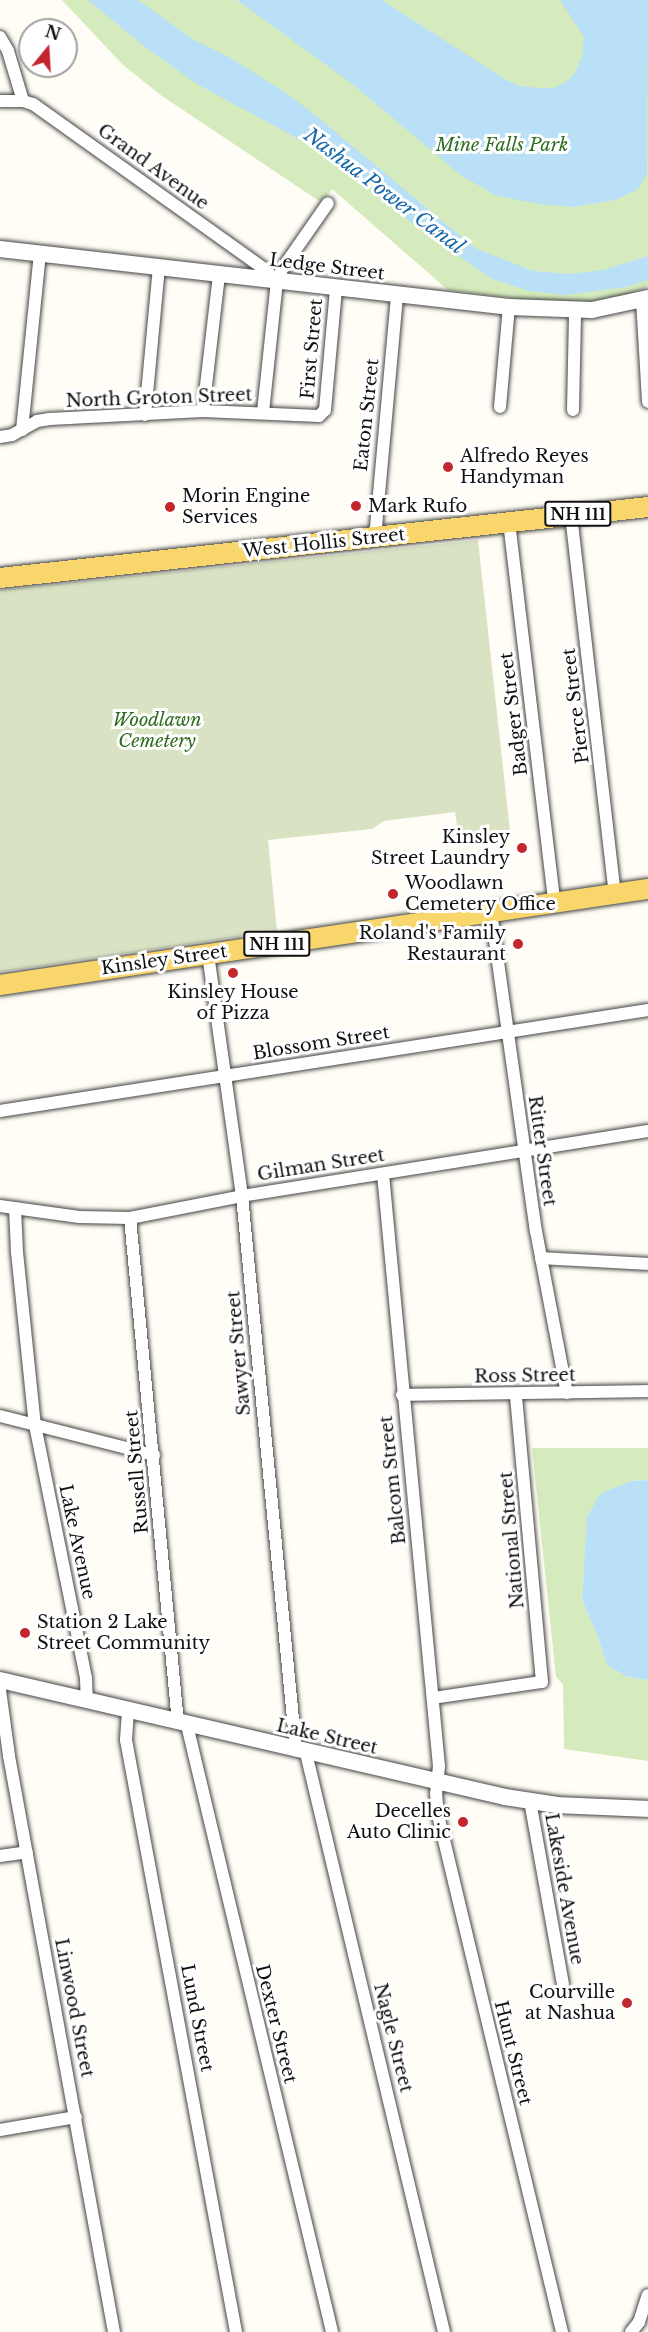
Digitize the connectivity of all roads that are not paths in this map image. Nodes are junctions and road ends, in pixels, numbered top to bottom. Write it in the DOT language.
graph roads {
  1 [pos="0,37"];
  2 [pos="0,101"];
  3 [pos="23,101"];
  4 [pos="328,203"];
  5 [pos="0,249"];
  6 [pos="40,254"];
  7 [pos="159,268"];
  8 [pos="219,274"];
  9 [pos="277,281"];
  10 [pos="336,288"];
  11 [pos="397,295"];
  12 [pos="645,299"];
  13 [pos="509,307"];
  14 [pos="576,311"];
  15 [pos="648,402"];
  16 [pos="500,407"];
  17 [pos="573,410"];
  18 [pos="203,411"];
  19 [pos="263,412"];
  20 [pos="323,414"];
  21 [pos="145,415"];
  22 [pos="22,430"];
  23 [pos="0,437"];
  24 [pos="648,507"];
  25 [pos="571,515"];
  26 [pos="509,522"];
  27 [pos="375,538"];
  28 [pos="0,578"];
  29 [pos="648,889"];
  30 [pos="615,893"];
  31 [pos="554,902"];
  32 [pos="491,912"];
  33 [pos="208,954"];
  34 [pos="0,985"];
  35 [pos="648,1010"];
  36 [pos="507,1032"];
  37 [pos="225,1076"];
  38 [pos="0,1111"];
  39 [pos="648,1131"];
  40 [pos="524,1152"];
  41 [pos="384,1174"];
  42 [pos="242,1196"];
  43 [pos="0,1206"];
  44 [pos="15,1208"];
  45 [pos="129,1218"];
  46 [pos="541,1258"];
  47 [pos="648,1264"];
  48 [pos="648,1391"];
  49 [pos="567,1393"];
  50 [pos="402,1395"];
  51 [pos="516,1395"];
  52 [pos="0,1416"];
  53 [pos="35,1425"];
  54 [pos="154,1455"];
  55 [pos="0,1680"];
  56 [pos="0,1690"];
  57 [pos="433,1698"];
  58 [pos="87,1701"];
  59 [pos="128,1711"];
  60 [pos="182,1724"];
  61 [pos="301,1751"];
  62 [pos="437,1782"];
  63 [pos="530,1801"];
  64 [pos="648,1809"];
  65 [pos="27,1852"];
  66 [pos="0,1856"];
  67 [pos="562,1984"];
  68 [pos="76,2117"];
  69 [pos="0,2130"];
  70 [pos="648,2295"];
  71 [pos="114,2332"];
  72 [pos="236,2332"];
  73 [pos="332,2332"];
  74 [pos="444,2332"];
  75 [pos="562,2332"];
  76 [pos="631,2332"];
  1 -- 3 [label="street"];
  2 -- 3 [label="street, Grand Avenue"];
  3 -- 9 [label="street, Grand Avenue"];
  4 -- 9 [label="street"];
  5 -- 6 [label="street, Ledge Street"];
  6 -- 7 [label="street, Ledge Street"];
  6 -- 22 [label="street"];
  7 -- 8 [label="street, Ledge Street"];
  7 -- 21 [label="street"];
  8 -- 9 [label="street, Ledge Street"];
  8 -- 18 [label="street"];
  9 -- 10 [label="street, Ledge Street"];
  9 -- 19 [label="street"];
  10 -- 11 [label="street, Ledge Street"];
  10 -- 20 [label="street, First Street"];
  11 -- 13 [label="street, Ledge Street"];
  11 -- 27 [label="street, Eaton Street"];
  12 -- 14 [label="street, Ledge Street"];
  12 -- 15 [label="street"];
  13 -- 14 [label="street, Ledge Street"];
  13 -- 16 [label="street"];
  14 -- 17 [label="street"];
  18 -- 19 [label="street, North Groton Street"];
  18 -- 21 [label="street, North Groton Street"];
  19 -- 20 [label="street, North Groton Street"];
  21 -- 22 [label="street, North Groton Street"];
  22 -- 23 [label="street, North Groton Street"];
  24 -- 25 [label="main road, West Hollis Street / NH 111"];
  25 -- 26 [label="main road, West Hollis Street / NH 111"];
  25 -- 30 [label="street, Pierce Street"];
  26 -- 27 [label="main road, West Hollis Street / NH 111"];
  26 -- 31 [label="street, Badger Street"];
  27 -- 28 [label="main road, West Hollis Street / NH 111"];
  29 -- 30 [label="main road, Kinsley Street / NH 111"];
  30 -- 31 [label="main road, Kinsley Street / NH 111"];
  31 -- 32 [label="main road, Kinsley Street / NH 111"];
  32 -- 33 [label="main road, Kinsley Street / NH 111"];
  32 -- 36 [label="street, Ritter Street"];
  33 -- 34 [label="main road, Kinsley Street / NH 111"];
  33 -- 37 [label="street, Sawyer Street"];
  35 -- 36 [label="street, Blossom Street"];
  36 -- 37 [label="street, Blossom Street"];
  36 -- 40 [label="street, Ritter Street"];
  37 -- 38 [label="street, Blossom Street"];
  37 -- 42 [label="street, Sawyer Street"];
  39 -- 40 [label="street, Gilman Street"];
  40 -- 41 [label="street, Gilman Street"];
  40 -- 46 [label="street, Ritter Street"];
  41 -- 42 [label="street, Gilman Street"];
  41 -- 50 [label="street, Balcom Street"];
  42 -- 45 [label="street, Gilman Street"];
  42 -- 61 [label="street, Sawyer Street"];
  43 -- 44 [label="street, Gilman Street"];
  44 -- 45 [label="street, Gilman Street"];
  44 -- 53 [label="street, Lake Avenue"];
  45 -- 54 [label="street, Russell Street"];
  46 -- 47 [label="street"];
  46 -- 49 [label="street, Ritter Street"];
  48 -- 49 [label="street, Ross Street"];
  49 -- 51 [label="street, Ross Street"];
  50 -- 51 [label="street, Ross Street"];
  50 -- 57 [label="street, Balcom Street"];
  51 -- 57 [label="street, National Street"];
  52 -- 53 [label="street"];
  53 -- 54 [label="street"];
  53 -- 58 [label="street, Lake Avenue"];
  54 -- 60 [label="street, Russell Street"];
  55 -- 58 [label="street, Lake Street"];
  56 -- 65 [label="street, Linwood Street"];
  57 -- 62 [label="street, Balcom Street"];
  58 -- 59 [label="street, Lake Street"];
  59 -- 60 [label="street, Lake Street"];
  59 -- 72 [label="street, Lund Street"];
  60 -- 61 [label="street, Lake Street"];
  60 -- 73 [label="street, Dexter Street"];
  61 -- 62 [label="street, Lake Street"];
  61 -- 74 [label="street, Nagle Street"];
  62 -- 63 [label="street, Lake Street"];
  62 -- 75 [label="street, Hunt Street"];
  63 -- 64 [label="street, Lake Street"];
  63 -- 67 [label="street, Lakeside Avenue"];
  65 -- 66 [label="street"];
  65 -- 68 [label="street, Linwood Street"];
  68 -- 69 [label="street"];
  68 -- 71 [label="street, Linwood Street"];
  70 -- 76 [label="street"];
}
